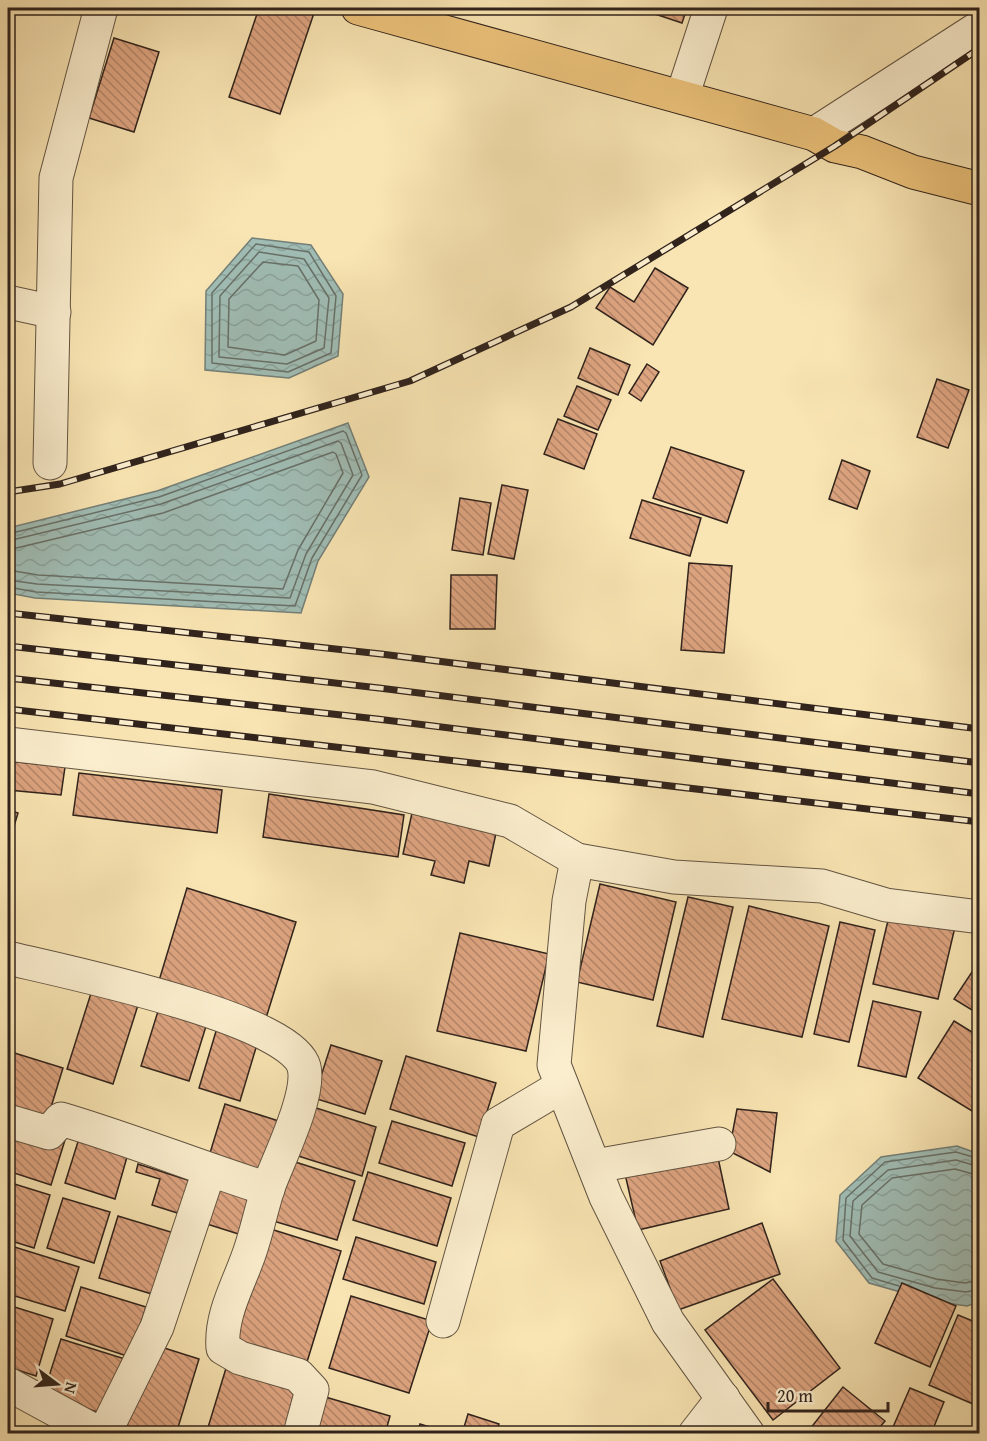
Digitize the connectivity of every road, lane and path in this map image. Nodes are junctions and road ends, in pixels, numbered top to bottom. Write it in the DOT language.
graph roads {
  1 [pos="101,8"];
  2 [pos="358,8"];
  3 [pos="711,8"];
  4 [pos="980,27"];
  5 [pos="682,97"];
  6 [pos="814,134"];
  7 [pos="980,189"];
  8 [pos="8,303"];
  9 [pos="54,312"];
  10 [pos="50,463"];
  11 [pos="8,744"];
  12 [pos="577,860"];
  13 [pos="980,917"];
  14 [pos="8,958"];
  15 [pos="562,1086"];
  16 [pos="8,1120"];
  17 [pos="719,1144"];
  18 [pos="595,1166"];
  19 [pos="209,1171"];
  20 [pos="268,1189"];
  21 [pos="443,1321"];
  22 [pos="8,1384"];
  23 [pos="723,1398"];
  24 [pos="102,1434"];
  25 [pos="300,1434"];
  26 [pos="695,1434"];
  27 [pos="748,1434"];
  1 -- 9 [label="street"];
  2 -- 5 [label="main road"];
  3 -- 5 [label="street"];
  4 -- 6 [label="street"];
  5 -- 6 [label="main road"];
  6 -- 7 [label="main road"];
  8 -- 9 [label="street"];
  9 -- 10 [label="street"];
  11 -- 12 [label="street"];
  12 -- 13 [label="street"];
  12 -- 15 [label="street"];
  14 -- 20 [label="street"];
  15 -- 18 [label="street"];
  15 -- 21 [label="street"];
  16 -- 19 [label="street"];
  17 -- 18 [label="street"];
  18 -- 23 [label="street"];
  19 -- 20 [label="street"];
  19 -- 24 [label="street"];
  20 -- 25 [label="street"];
  22 -- 24 [label="street"];
  23 -- 26 [label="street"];
  23 -- 27 [label="street"];
}
